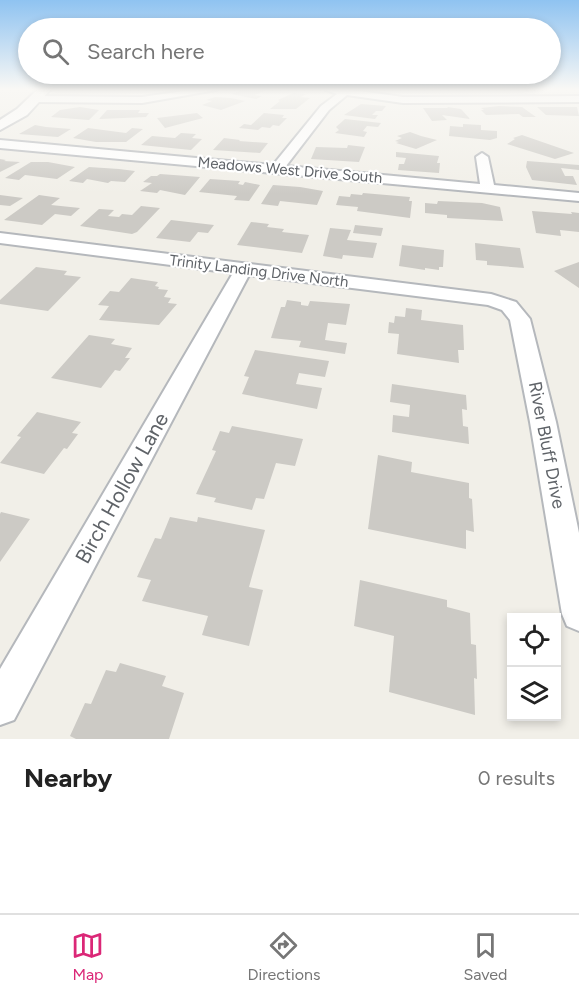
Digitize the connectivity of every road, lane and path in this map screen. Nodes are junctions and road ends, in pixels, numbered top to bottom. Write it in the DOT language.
graph roads {
  1 [pos="312,124"];
  2 [pos="0,144"];
  3 [pos="482,156"];
  4 [pos="277,169"];
  5 [pos="488,188"];
  6 [pos="579,197"];
  7 [pos="0,238"];
  8 [pos="243,270"];
  9 [pos="515,313"];
  10 [pos="579,614"];
  11 [pos="0,706"];
  1 -- 4 [label="street"];
  2 -- 4 [label="street, Meadows West Drive South"];
  3 -- 5 [label="street"];
  4 -- 5 [label="street, Meadows West Drive South"];
  5 -- 6 [label="street, Meadows West Drive South"];
  7 -- 8 [label="street, Trinity Landing Drive North"];
  8 -- 9 [label="street, Trinity Landing Drive North"];
  8 -- 11 [label="street, Birch Hollow Lane"];
  9 -- 10 [label="street, River Bluff Drive"];
}
